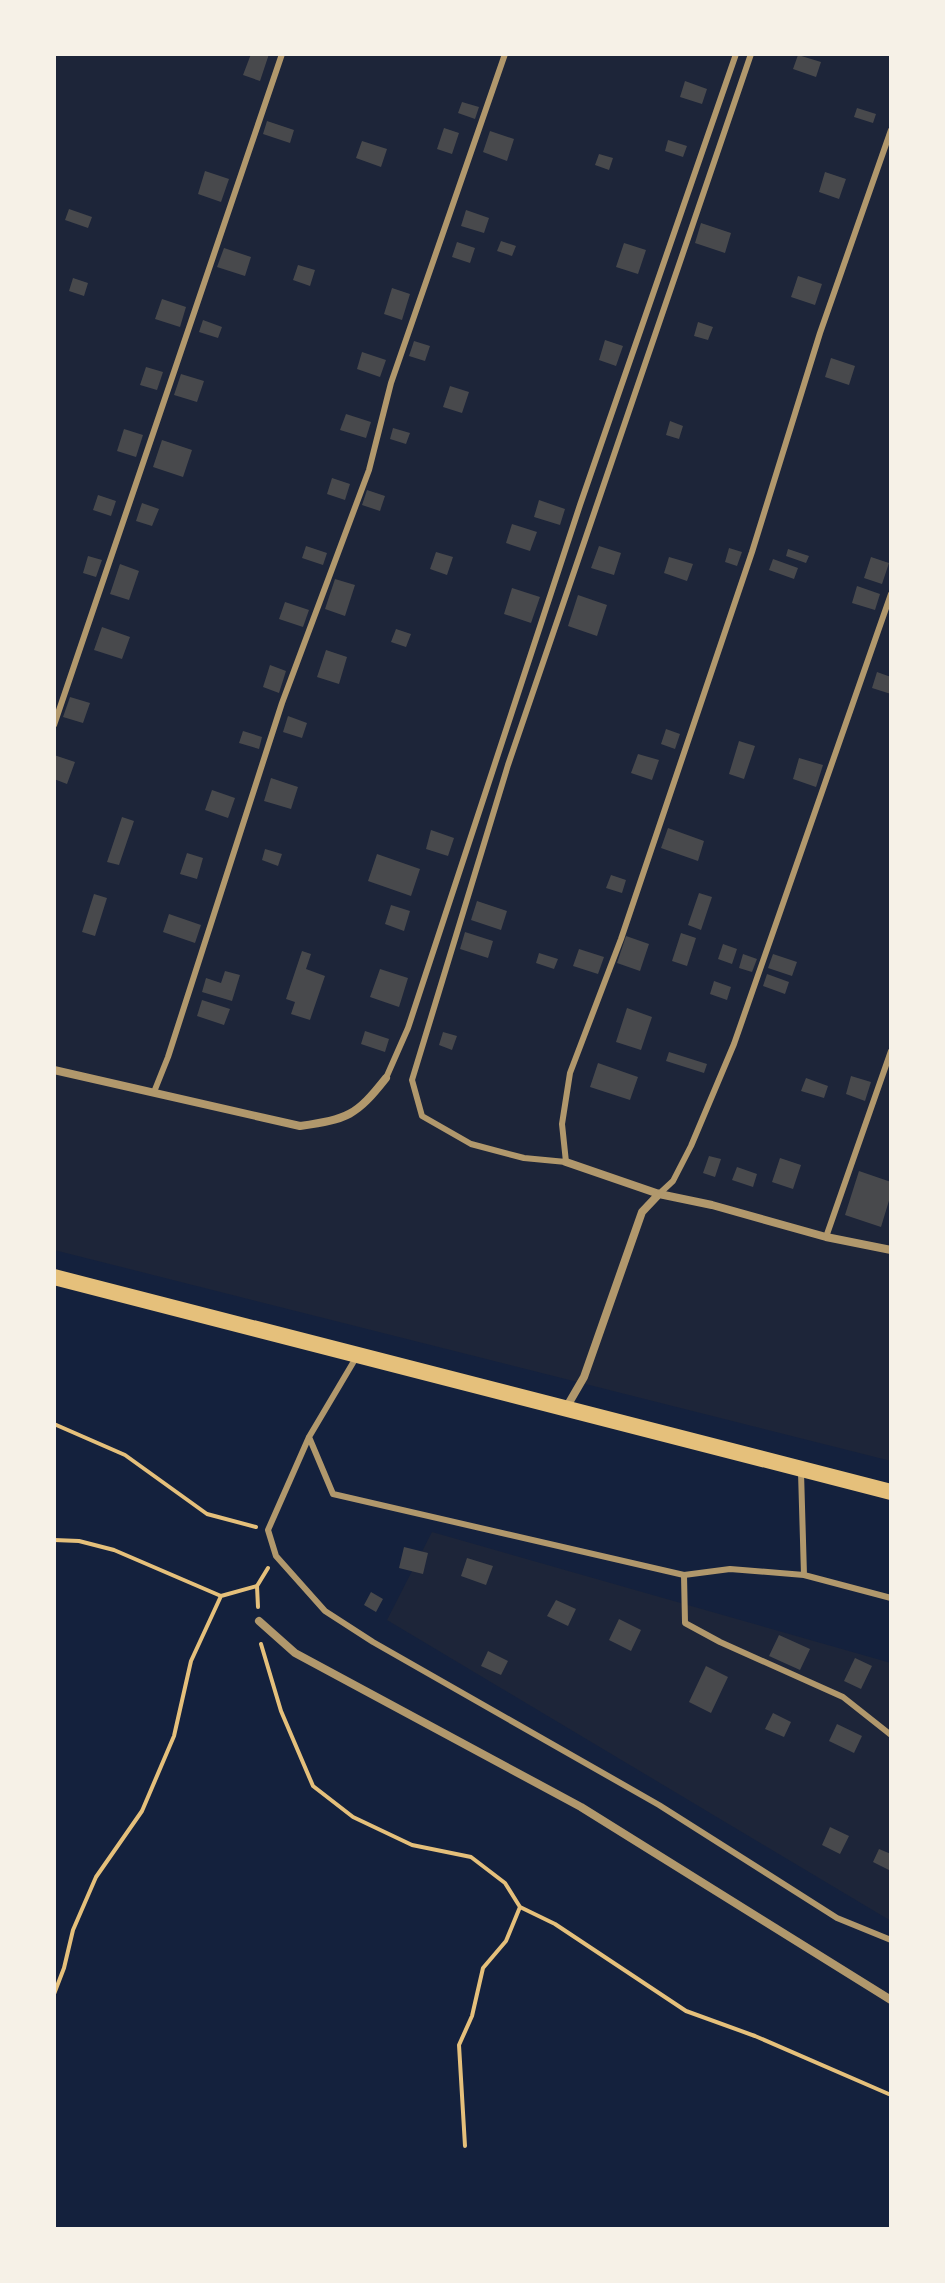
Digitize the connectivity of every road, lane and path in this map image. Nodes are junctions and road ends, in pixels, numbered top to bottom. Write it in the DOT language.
graph roads {
  1 [pos="282,54"];
  2 [pos="505,54"];
  3 [pos="736,54"];
  4 [pos="751,54"];
  5 [pos="891,130"];
  6 [pos="891,594"];
  7 [pos="54,725"];
  8 [pos="891,1051"];
  9 [pos="54,1070"];
  10 [pos="386,1078"];
  11 [pos="154,1092"];
  12 [pos="566,1162"];
  13 [pos="659,1194"];
  14 [pos="826,1237"];
  15 [pos="891,1250"];
  16 [pos="54,1277"];
  17 [pos="358,1356"];
  18 [pos="566,1409"];
  19 [pos="54,1424"];
  20 [pos="309,1437"];
  21 [pos="800,1469"];
  22 [pos="891,1492"];
  23 [pos="268,1530"];
  24 [pos="54,1540"];
  25 [pos="276,1556"];
  26 [pos="684,1575"];
  27 [pos="804,1575"];
  28 [pos="257,1586"];
  29 [pos="221,1596"];
  30 [pos="891,1598"];
  31 [pos="259,1621"];
  32 [pos="891,1735"];
  33 [pos="520,1907"];
  34 [pos="891,1940"];
  35 [pos="54,1994"];
  36 [pos="891,2000"];
  37 [pos="891,2095"];
  38 [pos="465,2146"];
  1 -- 7 [label="lane"];
  2 -- 11 [label="lane"];
  3 -- 10 [label="lane"];
  4 -- 12 [label="lane"];
  5 -- 12 [label="lane"];
  6 -- 13 [label="lane"];
  8 -- 14 [label="lane"];
  9 -- 11 [label="street"];
  10 -- 11 [label="street"];
  12 -- 13 [label="street"];
  13 -- 14 [label="street"];
  13 -- 18 [label="street"];
  14 -- 15 [label="street"];
  16 -- 17 [label="main road"];
  17 -- 18 [label="main road"];
  17 -- 20 [label="lane"];
  18 -- 21 [label="main road"];
  19 -- 23 [label="path"];
  20 -- 23 [label="lane"];
  20 -- 26 [label="lane"];
  21 -- 22 [label="main road"];
  21 -- 27 [label="lane"];
  23 -- 25 [label="lane"];
  24 -- 29 [label="path"];
  25 -- 28 [label="path"];
  25 -- 34 [label="lane"];
  26 -- 27 [label="lane"];
  26 -- 32 [label="lane"];
  27 -- 30 [label="lane"];
  28 -- 29 [label="path"];
  28 -- 31 [label="path"];
  29 -- 35 [label="path"];
  31 -- 33 [label="path"];
  31 -- 36 [label="street"];
  33 -- 37 [label="path"];
  33 -- 38 [label="path"];
}
